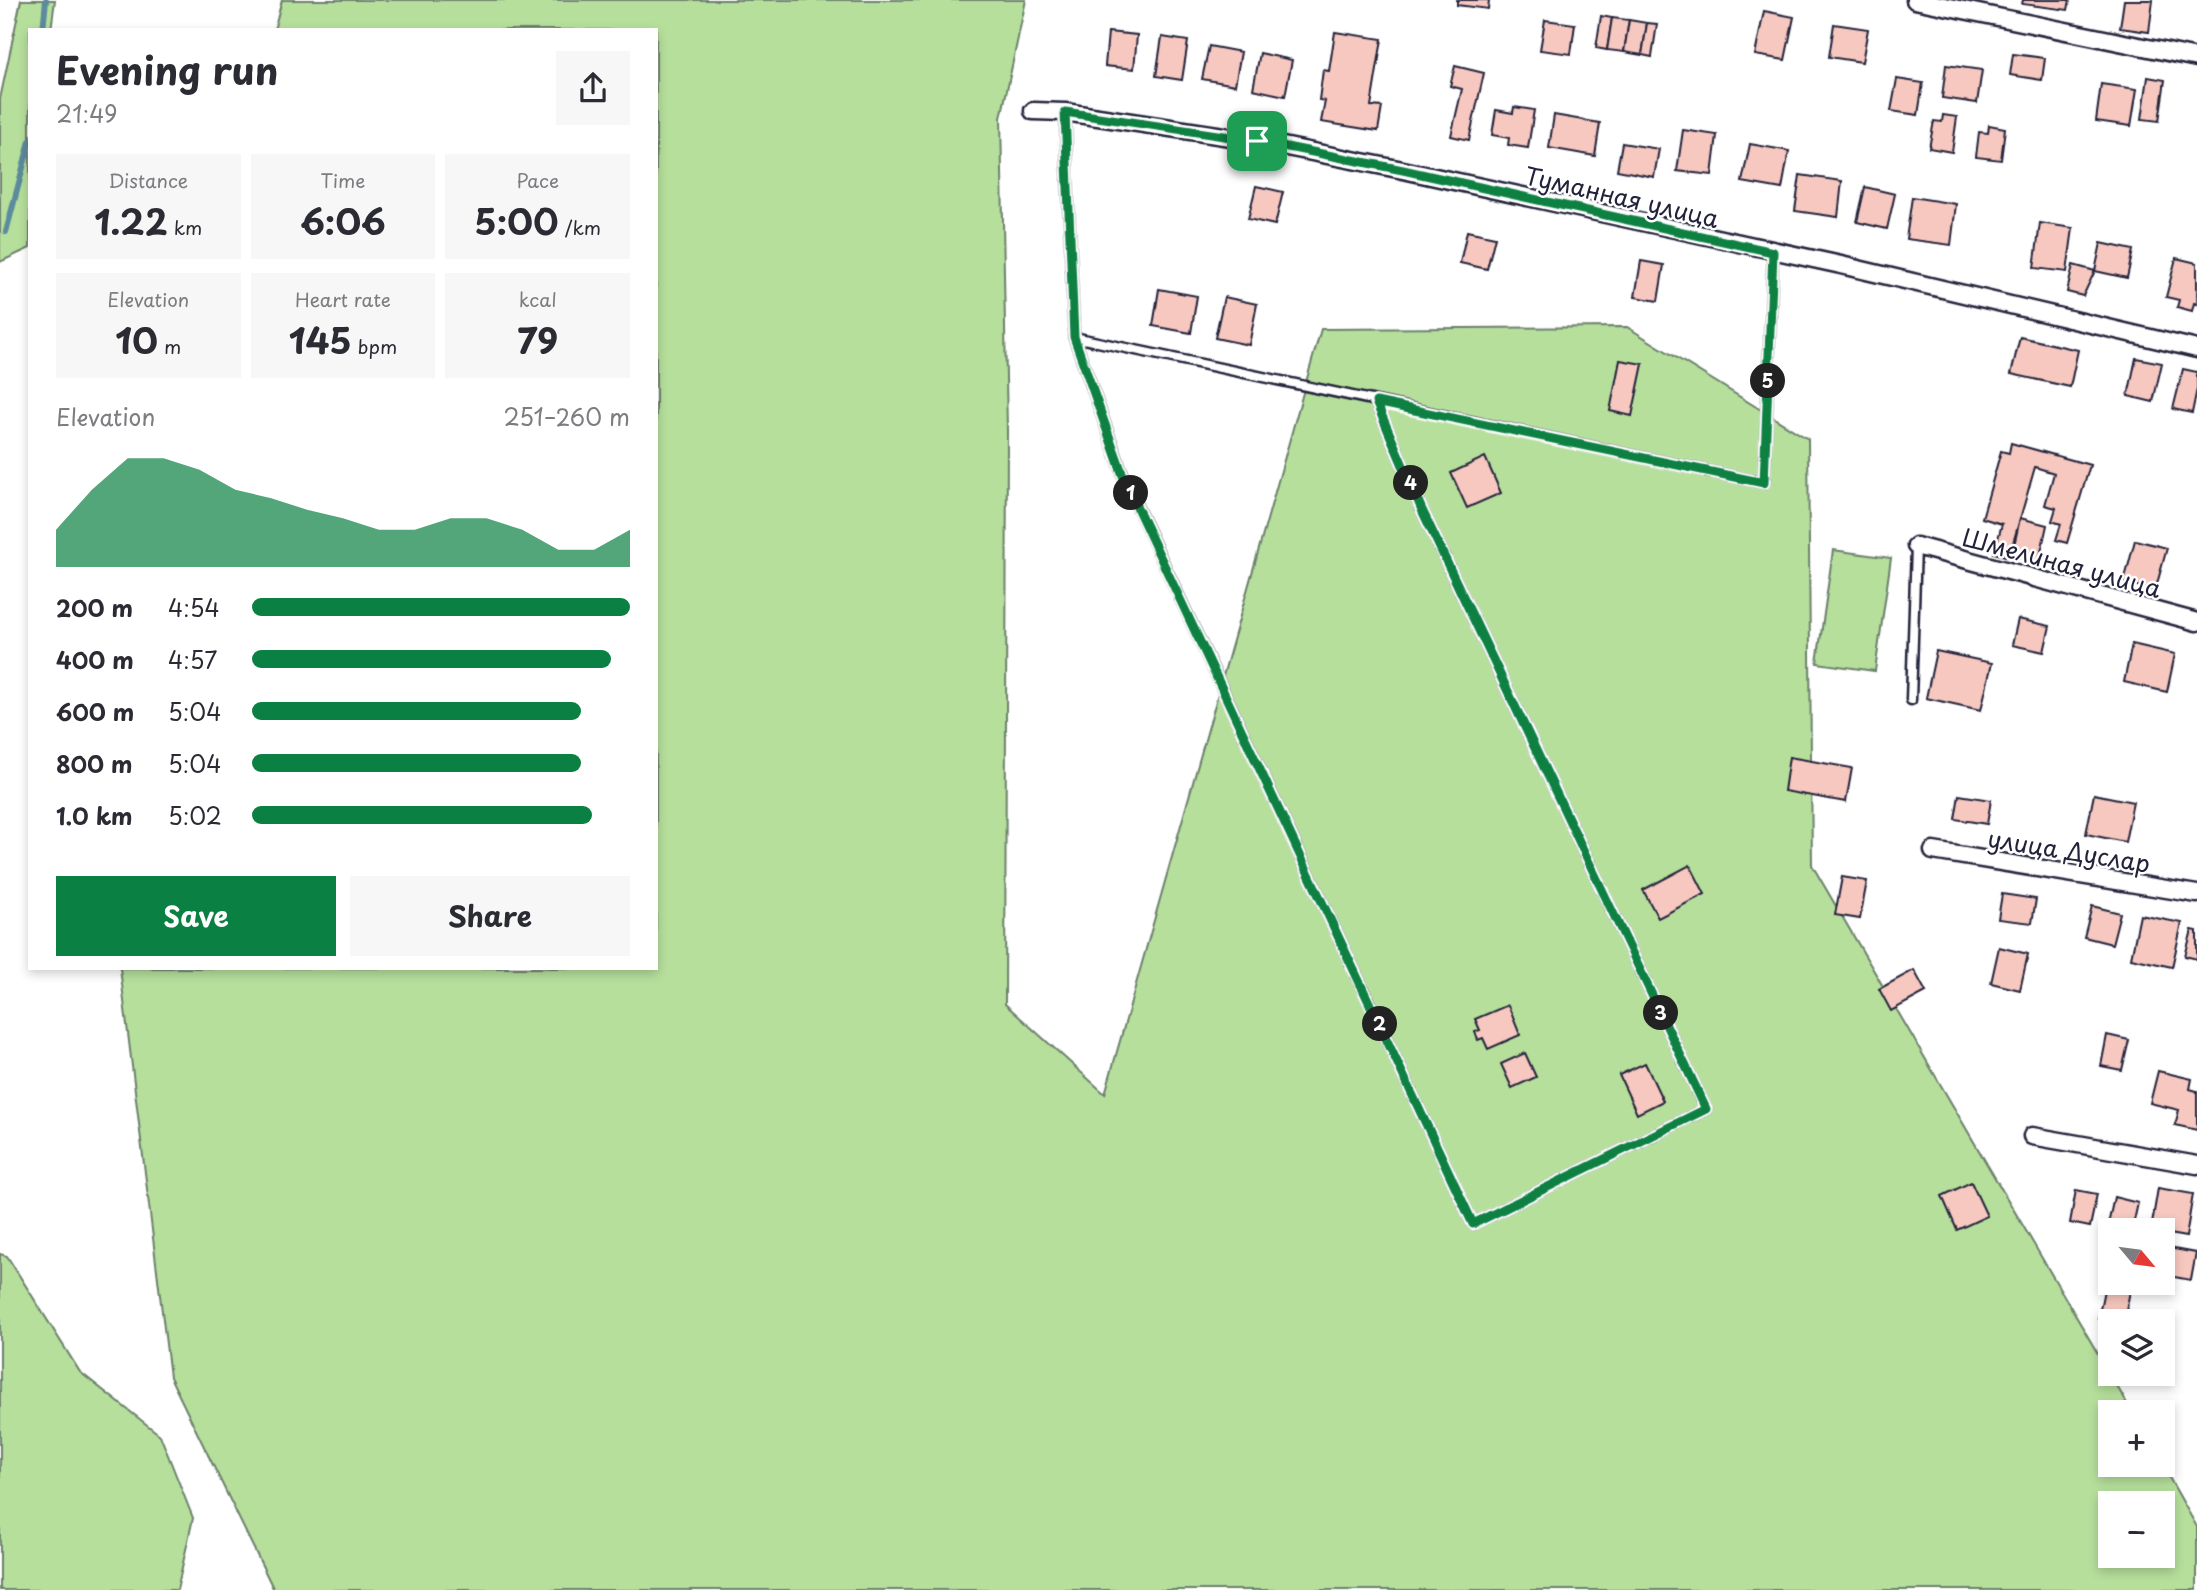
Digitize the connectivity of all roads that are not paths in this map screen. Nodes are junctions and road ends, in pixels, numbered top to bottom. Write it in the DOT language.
graph roads {
  1 [pos="1915,0"];
  2 [pos="2197,58"];
  3 [pos="1033,111"];
  4 [pos="1065,112"];
  5 [pos="1773,252"];
  6 [pos="1074,337"];
  7 [pos="2197,349"];
  8 [pos="1376,402"];
  9 [pos="1916,546"];
  10 [pos="2197,622"];
  11 [pos="1910,699"];
  12 [pos="1933,851"];
  13 [pos="2197,894"];
  14 [pos="2032,1136"];
  15 [pos="2197,1164"];
  1 -- 2 [label="street"];
  3 -- 4 [label="street, Туманная улица"];
  4 -- 5 [label="street, Туманная улица"];
  4 -- 6 [label="lane"];
  5 -- 7 [label="street, Туманная улица"];
  5 -- 8 [label="lane"];
  6 -- 8 [label="lane"];
  6 -- 8 [label="lane"];
  9 -- 10 [label="street, Шмелиная улица"];
  9 -- 11 [label="lane"];
  12 -- 13 [label="street, улица Дуслар"];
  14 -- 15 [label="street"];
}
